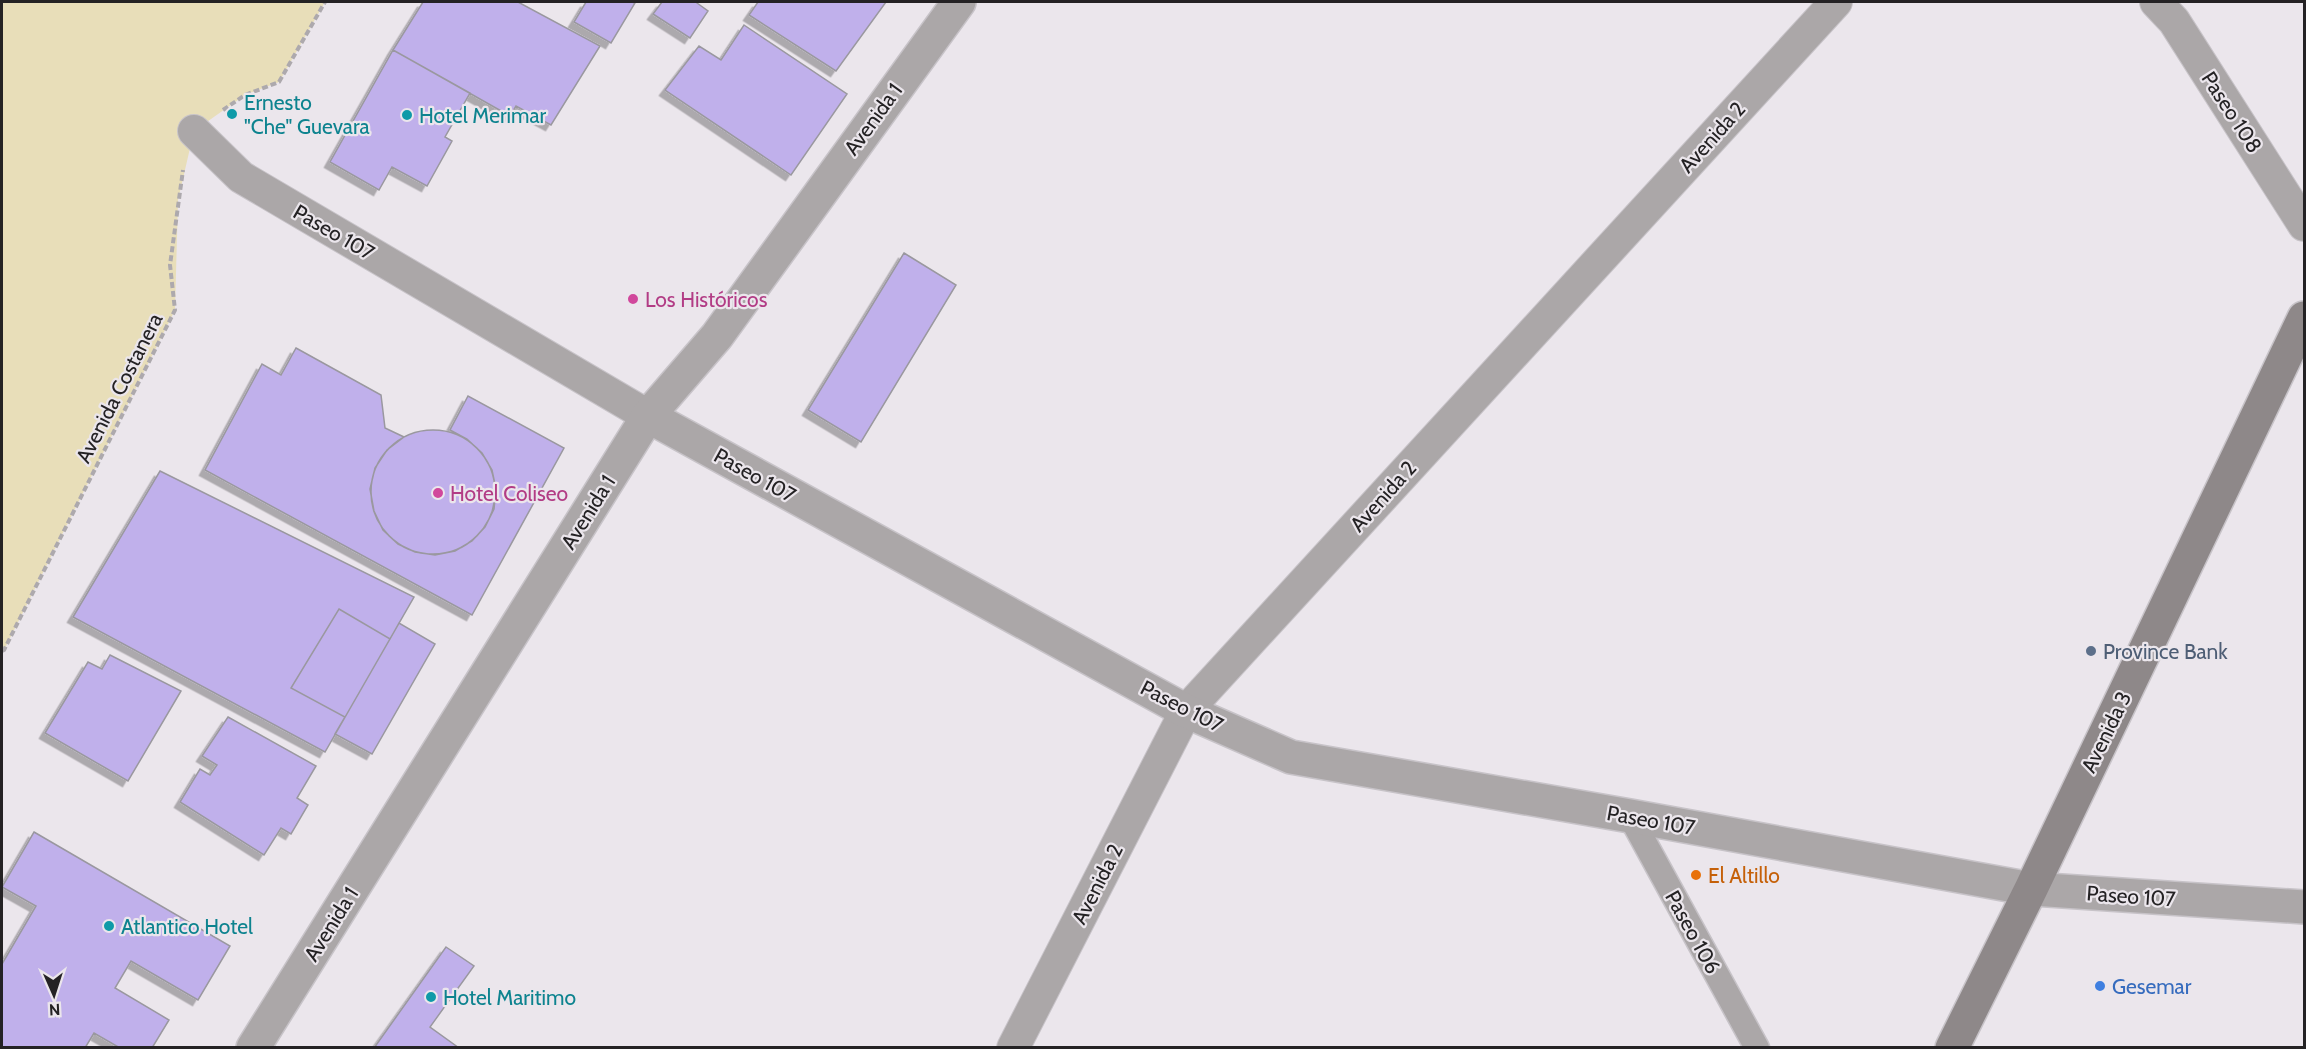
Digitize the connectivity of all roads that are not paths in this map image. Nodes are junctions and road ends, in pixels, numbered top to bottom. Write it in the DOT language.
graph roads {
  1 [pos="958,2"];
  2 [pos="1836,2"];
  3 [pos="2156,2"];
  4 [pos="194,131"];
  5 [pos="2304,225"];
  6 [pos="2304,318"];
  7 [pos="648,416"];
  8 [pos="1186,711"];
  9 [pos="1629,816"];
  10 [pos="2031,889"];
  11 [pos="2304,907"];
  12 [pos="254,1047"];
  13 [pos="1013,1047"];
  14 [pos="1757,1047"];
  15 [pos="1952,1047"];
  1 -- 7 [label="street, Avenida 1"];
  2 -- 8 [label="street, Avenida 2"];
  3 -- 5 [label="street, Paseo 108"];
  4 -- 7 [label="street, Paseo 107"];
  6 -- 10 [label="main road, Avenida 3"];
  7 -- 8 [label="street, Paseo 107"];
  7 -- 12 [label="street, Avenida 1"];
  8 -- 9 [label="street, Paseo 107"];
  8 -- 13 [label="street, Avenida 2"];
  9 -- 10 [label="street, Paseo 107"];
  9 -- 14 [label="street, Paseo 106"];
  10 -- 11 [label="street, Paseo 107"];
  10 -- 15 [label="main road, Avenida 3"];
}
